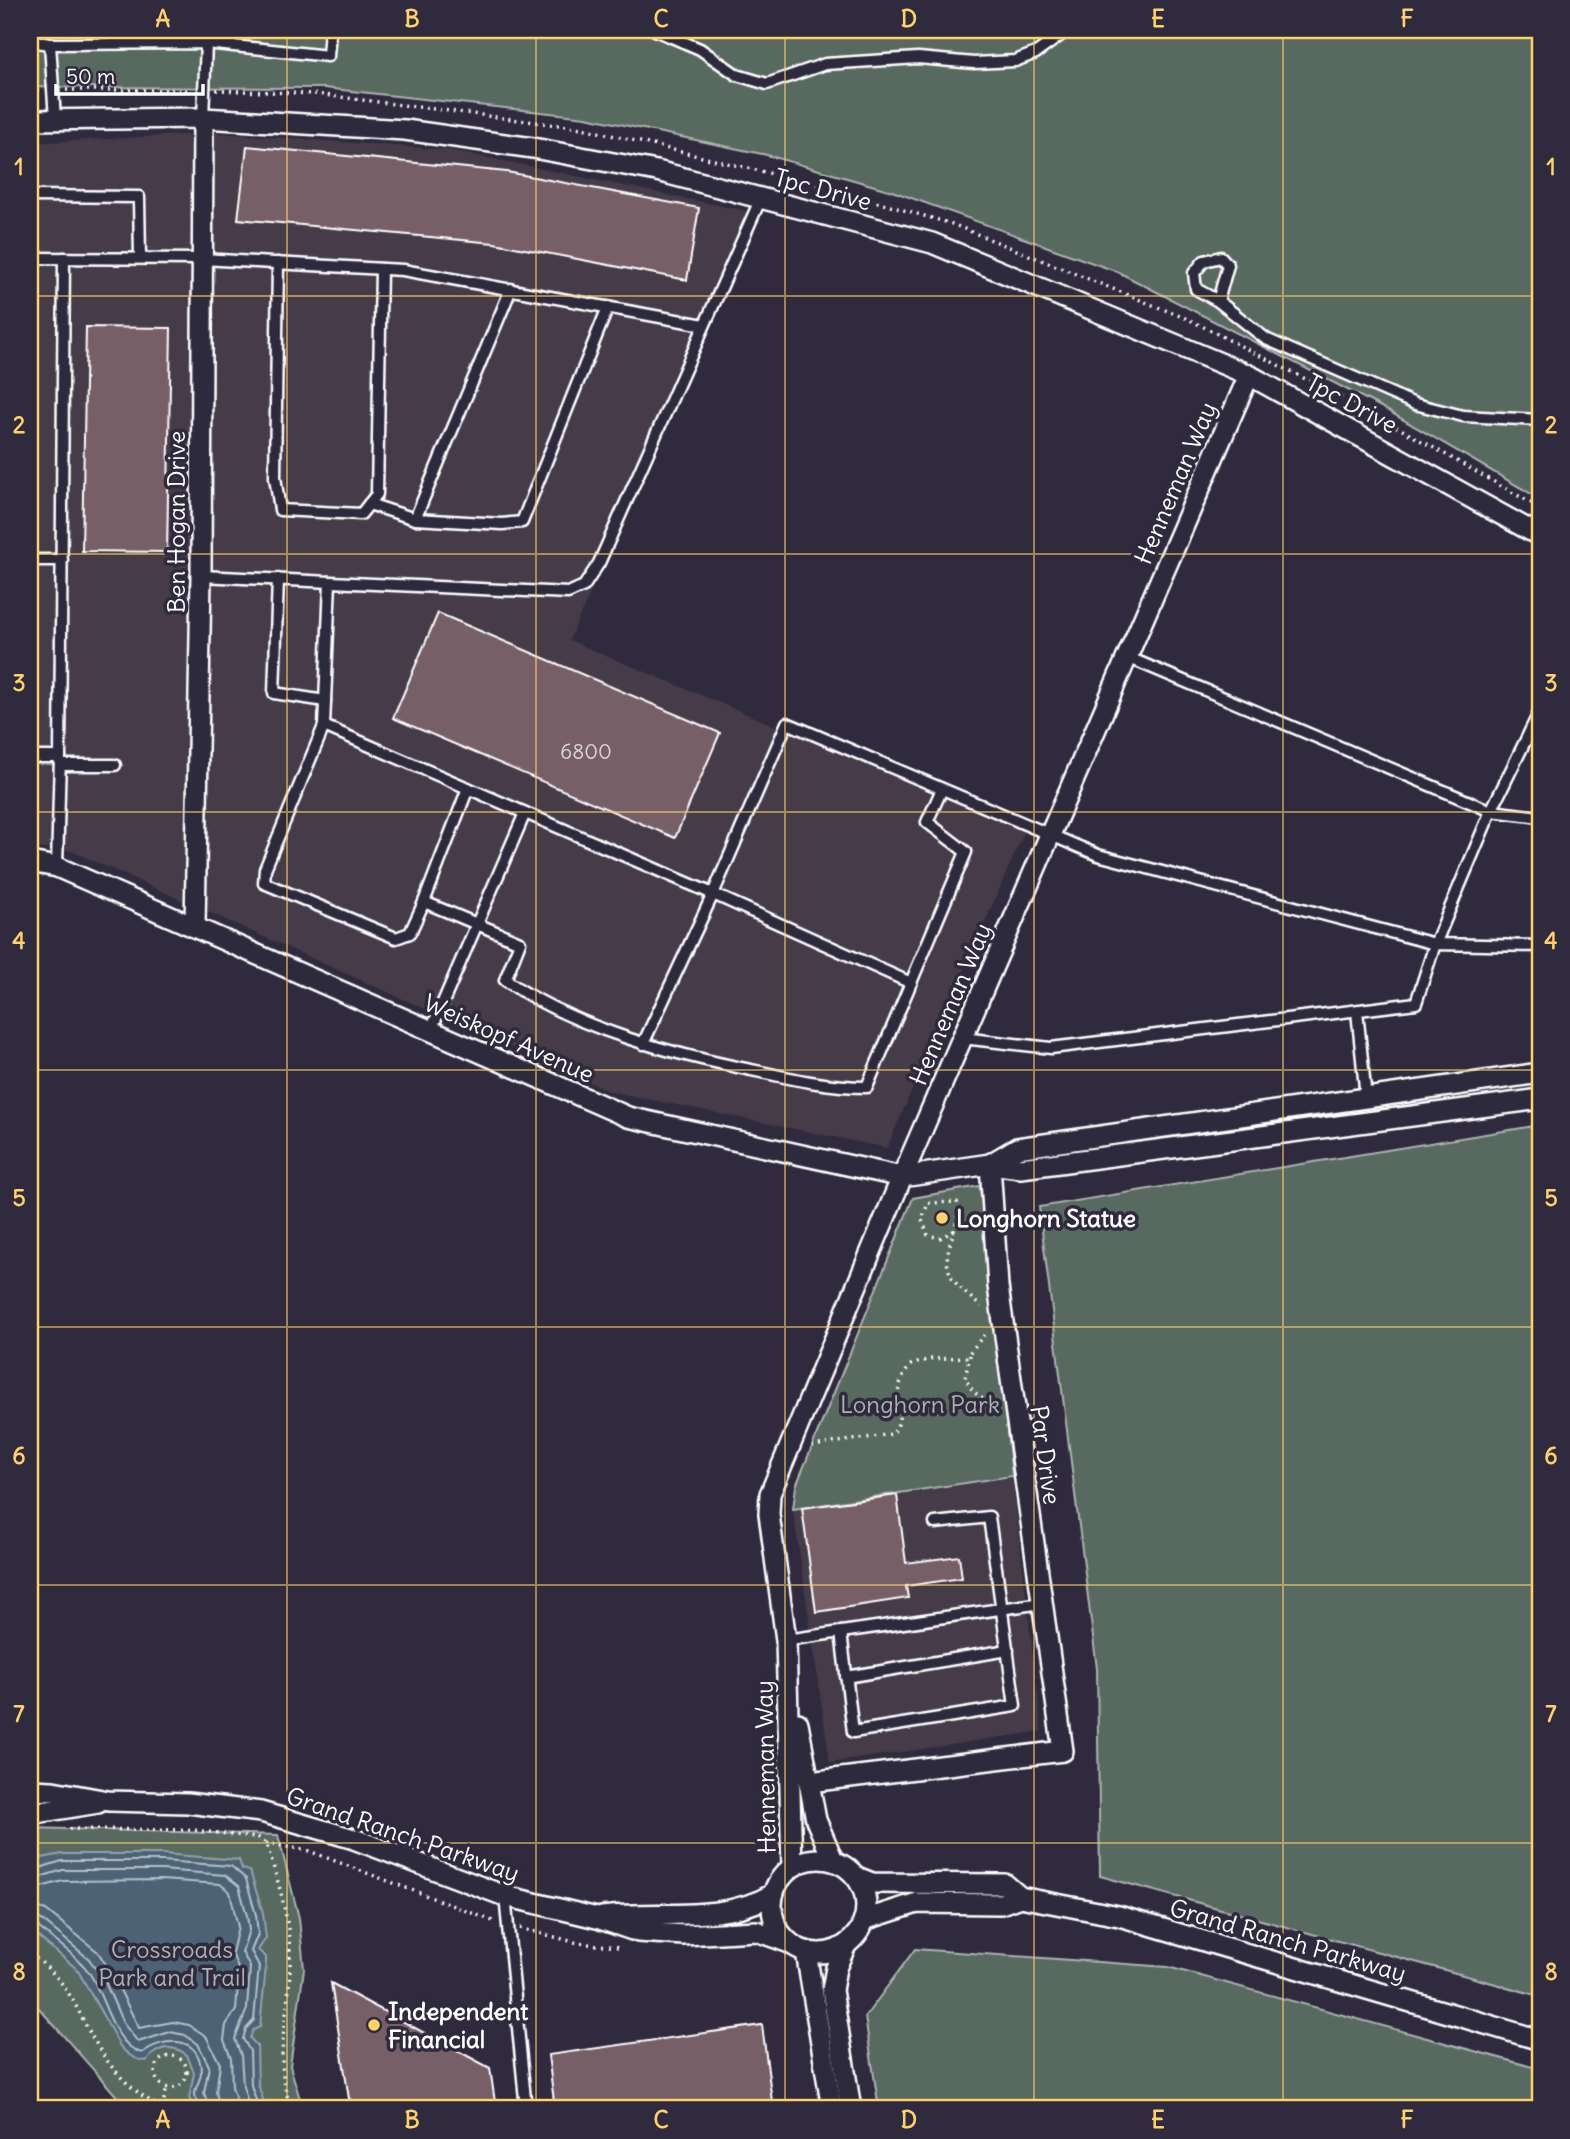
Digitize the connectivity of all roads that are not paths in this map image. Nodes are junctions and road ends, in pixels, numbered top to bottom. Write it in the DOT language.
graph roads {
  1 [pos="208,30"];
  2 [pos="330,30"];
  3 [pos="654,30"];
  4 [pos="1068,30"];
  5 [pos="30,41"];
  6 [pos="206,43"];
  7 [pos="50,44"];
  8 [pos="202,118"];
  9 [pos="30,120"];
  10 [pos="55,120"];
  11 [pos="30,196"];
  12 [pos="761,198"];
  13 [pos="30,258"];
  14 [pos="64,258"];
  15 [pos="140,258"];
  16 [pos="202,259"];
  17 [pos="278,263"];
  18 [pos="381,269"];
  19 [pos="511,289"];
  20 [pos="1218,300"];
  21 [pos="608,307"];
  22 [pos="704,324"];
  23 [pos="1249,375"];
  24 [pos="1540,420"];
  25 [pos="369,504"];
  26 [pos="415,519"];
  27 [pos="1540,536"];
  28 [pos="30,560"];
  29 [pos="62,560"];
  30 [pos="201,576"];
  31 [pos="278,579"];
  32 [pos="330,582"];
  33 [pos="1127,657"];
  34 [pos="325,701"];
  35 [pos="1540,711"];
  36 [pos="324,726"];
  37 [pos="30,757"];
  38 [pos="60,761"];
  39 [pos="115,765"];
  40 [pos="468,788"];
  41 [pos="942,789"];
  42 [pos="1491,811"];
  43 [pos="525,813"];
  44 [pos="1540,817"];
  45 [pos="1050,834"];
  46 [pos="30,862"];
  47 [pos="57,867"];
  48 [pos="713,894"];
  49 [pos="424,902"];
  50 [pos="477,925"];
  51 [pos="195,927"];
  52 [pos="1435,944"];
  53 [pos="1540,946"];
  54 [pos="911,983"];
  55 [pos="1357,1011"];
  56 [pos="430,1030"];
  57 [pos="962,1038"];
  58 [pos="643,1044"];
  59 [pos="1540,1073"];
  60 [pos="1366,1098"];
  61 [pos="1540,1099"];
  62 [pos="990,1164"];
  63 [pos="902,1177"];
  64 [pos="935,1523"];
  65 [pos="1042,1603"];
  66 [pos="1003,1609"];
  67 [pos="841,1632"];
  68 [pos="786,1640"];
  69 [pos="1008,1650"];
  70 [pos="787,1667"];
  71 [pos="846,1677"];
  72 [pos="809,1782"];
  73 [pos="30,1790"];
  74 [pos="107,1801"];
  75 [pos="30,1814"];
  76 [pos="833,1860"];
  77 [pos="792,1867"];
  78 [pos="857,1877"];
  79 [pos="773,1894"];
  80 [pos="505,1896"];
  81 [pos="1020,1897"];
  82 [pos="597,1918"];
  83 [pos="867,1919"];
  84 [pos="787,1942"];
  85 [pos="846,1945"];
  86 [pos="806,1952"];
  87 [pos="1540,2039"];
  88 [pos="526,2109"];
  89 [pos="832,2109"];
  90 [pos="851,2109"];
  1 -- 6 [label="lane"];
  2 -- 6 [label="lane"];
  3 -- 4 [label="lane"];
  5 -- 7 [label="lane"];
  6 -- 7 [label="lane"];
  6 -- 8 [label="lane"];
  7 -- 10 [label="lane"];
  8 -- 10 [label="street, Tpc Drive"];
  8 -- 12 [label="street, Tpc Drive"];
  8 -- 16 [label="street, Ben Hogan Drive"];
  9 -- 10 [label="street, Tpc Drive"];
  11 -- 15 [label="lane"];
  12 -- 22 [label="lane"];
  12 -- 23 [label="street, Tpc Drive"];
  13 -- 14 [label="lane"];
  14 -- 15 [label="lane"];
  14 -- 29 [label="lane"];
  15 -- 16 [label="lane"];
  16 -- 17 [label="lane"];
  16 -- 30 [label="street, Ben Hogan Drive"];
  17 -- 18 [label="lane"];
  17 -- 25 [label="lane"];
  18 -- 19 [label="lane"];
  18 -- 25 [label="lane"];
  19 -- 21 [label="lane"];
  19 -- 26 [label="lane"];
  20 -- 20 [label="lane"];
  20 -- 24 [label="lane"];
  21 -- 22 [label="lane"];
  21 -- 26 [label="lane"];
  22 -- 32 [label="lane"];
  23 -- 27 [label="street, Tpc Drive"];
  23 -- 33 [label="street, Henneman Way"];
  25 -- 26 [label="lane"];
  28 -- 29 [label="lane"];
  29 -- 38 [label="lane"];
  30 -- 31 [label="lane"];
  30 -- 51 [label="street, Ben Hogan Drive"];
  31 -- 32 [label="lane"];
  31 -- 34 [label="lane"];
  32 -- 34 [label="lane"];
  33 -- 42 [label="lane"];
  33 -- 45 [label="street, Henneman Way"];
  34 -- 36 [label="lane"];
  35 -- 42 [label="lane"];
  36 -- 40 [label="lane"];
  36 -- 49 [label="lane"];
  37 -- 38 [label="lane"];
  38 -- 39 [label="lane"];
  38 -- 47 [label="lane"];
  40 -- 43 [label="lane"];
  40 -- 49 [label="lane"];
  41 -- 45 [label="lane"];
  41 -- 48 [label="lane"];
  41 -- 54 [label="lane"];
  42 -- 44 [label="lane"];
  42 -- 52 [label="lane"];
  43 -- 48 [label="lane"];
  43 -- 50 [label="lane"];
  45 -- 52 [label="lane"];
  45 -- 57 [label="street, Henneman Way"];
  46 -- 47 [label="street, Weiskopf Avenue"];
  47 -- 51 [label="street, Weiskopf Avenue"];
  48 -- 54 [label="lane"];
  48 -- 58 [label="lane"];
  49 -- 50 [label="lane"];
  50 -- 56 [label="lane"];
  50 -- 58 [label="lane"];
  51 -- 56 [label="street, Weiskopf Avenue"];
  52 -- 53 [label="lane"];
  52 -- 55 [label="lane"];
  54 -- 58 [label="lane"];
  55 -- 57 [label="lane"];
  55 -- 60 [label="lane"];
  56 -- 63 [label="street, Weiskopf Avenue"];
  57 -- 63 [label="street, Henneman Way"];
  59 -- 60 [label="street"];
  60 -- 62 [label="street"];
  61 -- 62 [label="street"];
  62 -- 63 [label="street, Weiskopf Avenue"];
  62 -- 65 [label="street, Par Drive"];
  63 -- 68 [label="street, Henneman Way"];
  64 -- 66 [label="lane"];
  65 -- 66 [label="lane"];
  65 -- 72 [label="street, Par Drive"];
  66 -- 67 [label="lane"];
  66 -- 69 [label="lane"];
  67 -- 68 [label="lane"];
  67 -- 71 [label="lane"];
  68 -- 70 [label="street, Henneman Way"];
  69 -- 71 [label="lane"];
  69 -- 71 [label="lane"];
  70 -- 72 [label="street, Henneman Way"];
  70 -- 77 [label="street, Henneman Way"];
  72 -- 76 [label="street, Henneman Way"];
  73 -- 74 [label="street, Grand Ranch Parkway"];
  74 -- 75 [label="street, Grand Ranch Parkway"];
  74 -- 80 [label="street, Grand Ranch Parkway"];
  76 -- 77 [label="street"];
  76 -- 78 [label="street"];
  77 -- 79 [label="street"];
  78 -- 81 [label="street, Grand Ranch Parkway"];
  78 -- 83 [label="street"];
  79 -- 82 [label="street, Grand Ranch Parkway"];
  79 -- 84 [label="street"];
  80 -- 82 [label="street, Grand Ranch Parkway"];
  80 -- 88 [label="lane"];
  81 -- 83 [label="street, Grand Ranch Parkway"];
  81 -- 87 [label="street, Grand Ranch Parkway"];
  82 -- 84 [label="street, Grand Ranch Parkway"];
  83 -- 85 [label="street"];
  84 -- 86 [label="street"];
  85 -- 86 [label="street"];
  85 -- 90 [label="street"];
  86 -- 89 [label="street"];
}
